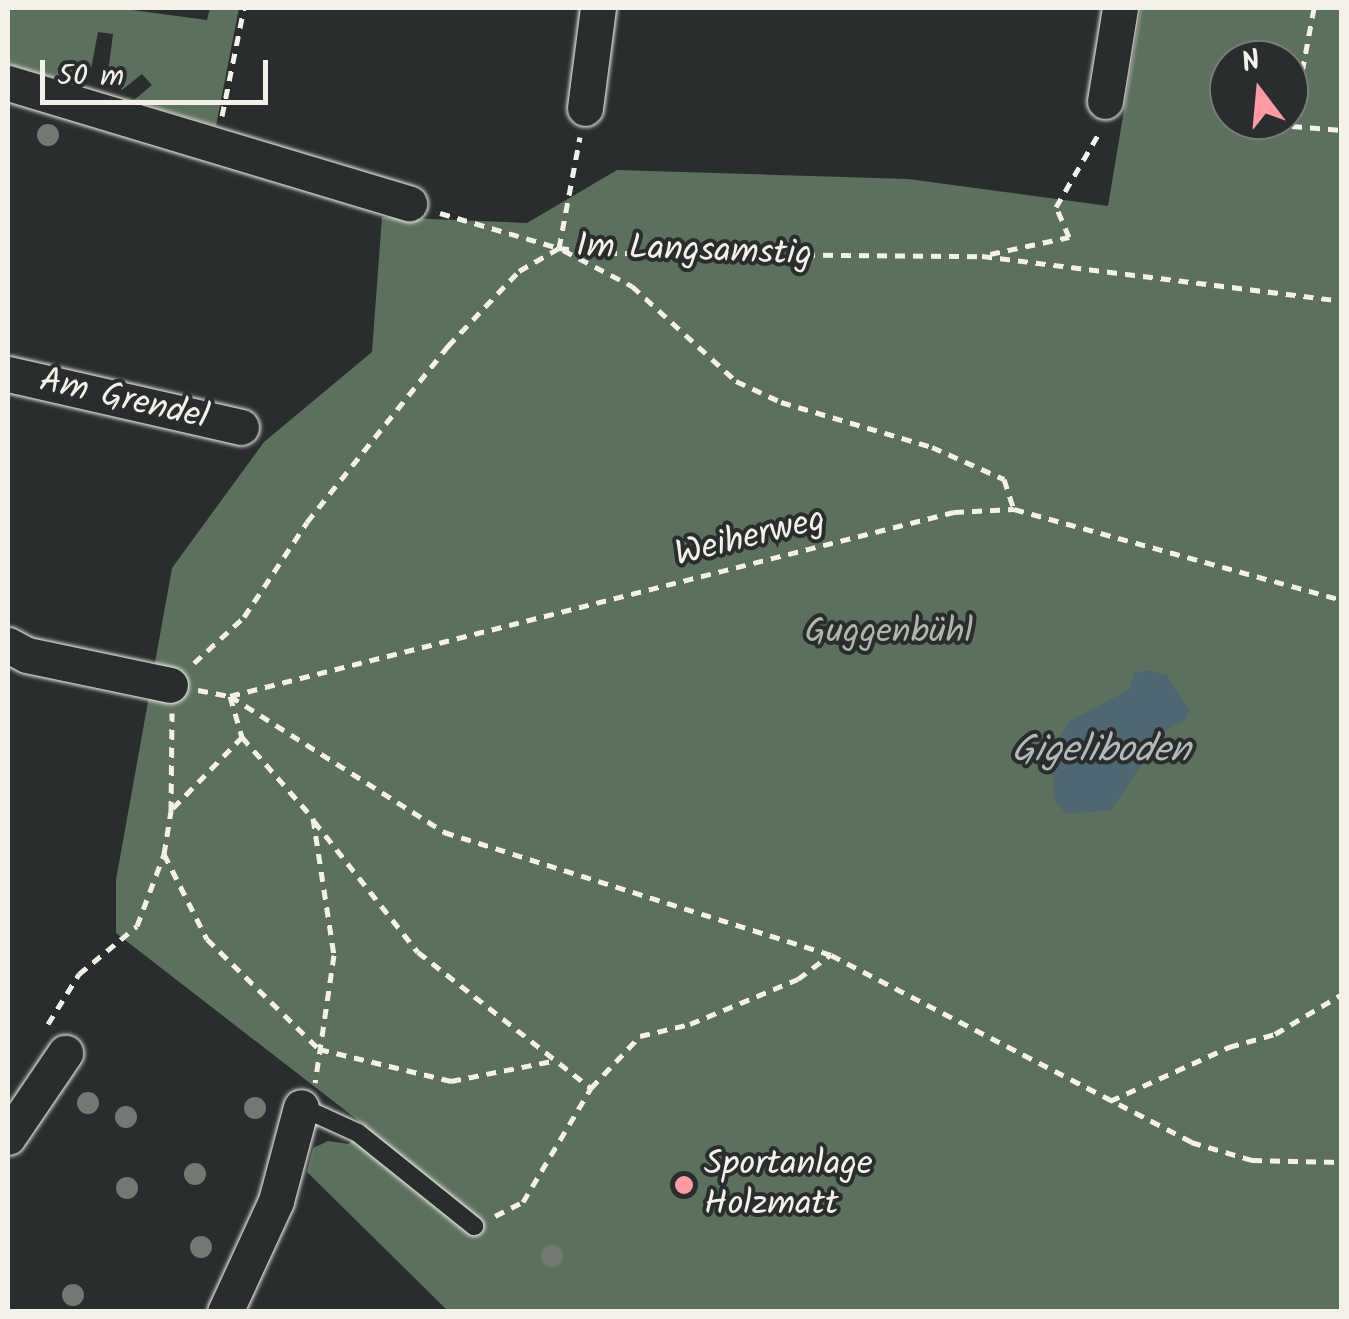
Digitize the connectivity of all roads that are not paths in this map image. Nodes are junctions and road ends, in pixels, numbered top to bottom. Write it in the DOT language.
graph roads {
  1 [pos="598,8"];
  2 [pos="1120,8"];
  3 [pos="8,84"];
  4 [pos="1105,101"];
  5 [pos="585,108"];
  6 [pos="408,203"];
  7 [pos="8,374"];
  8 [pos="241,427"];
  9 [pos="8,645"];
  10 [pos="170,685"];
  11 [pos="64,1053"];
  12 [pos="302,1107"];
  13 [pos="8,1136"];
  14 [pos="474,1226"];
  15 [pos="225,1312"];
  1 -- 5 [label="street"];
  2 -- 4 [label="street"];
  3 -- 6 [label="street"];
  7 -- 8 [label="street, Am Grendel"];
  9 -- 10 [label="street"];
  11 -- 13 [label="street"];
  12 -- 14 [label="lane"];
  12 -- 15 [label="street"];
}
